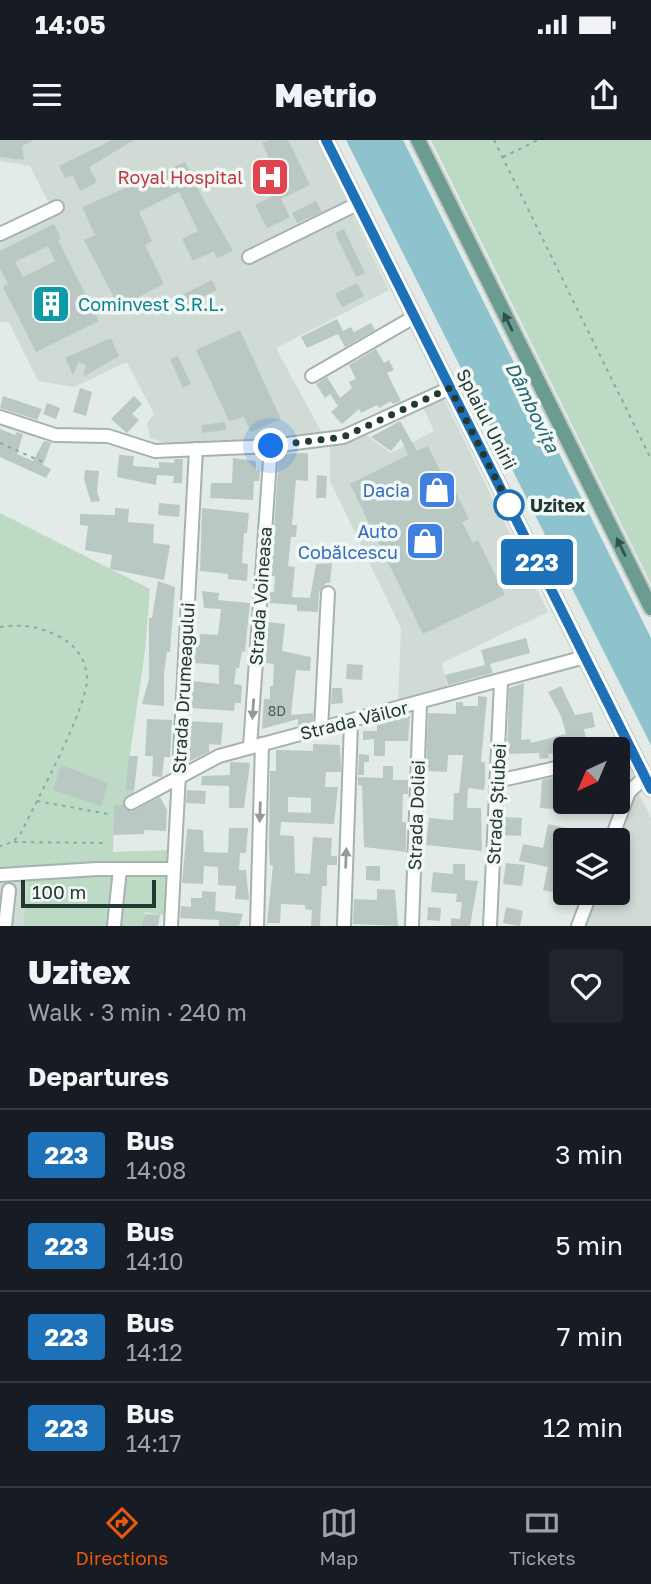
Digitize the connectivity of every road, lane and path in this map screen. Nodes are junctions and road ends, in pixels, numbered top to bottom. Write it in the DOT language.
graph roads {
  1 [pos="326,140"];
  2 [pos="418,140"];
  3 [pos="494,140"];
  4 [pos="538,140"];
  5 [pos="502,158"];
  6 [pos="357,204"];
  7 [pos="57,207"];
  8 [pos="0,234"];
  9 [pos="249,257"];
  10 [pos="414,317"];
  11 [pos="312,376"];
  12 [pos="450,388"];
  13 [pos="0,417"];
  14 [pos="0,443"];
  15 [pos="271,446"];
  16 [pos="196,449"];
  17 [pos="651,459"];
  18 [pos="45,463"];
  19 [pos="328,593"];
  20 [pos="651,608"];
  21 [pos="0,628"];
  22 [pos="585,657"];
  23 [pos="502,682"];
  24 [pos="420,704"];
  25 [pos="351,722"];
  26 [pos="321,729"];
  27 [pos="618,737"];
  28 [pos="256,745"];
  29 [pos="630,760"];
  30 [pos="553,768"];
  31 [pos="178,778"];
  32 [pos="497,781"];
  33 [pos="648,783"];
  34 [pos="36,801"];
  35 [pos="131,803"];
  36 [pos="108,814"];
  37 [pos="616,828"];
  38 [pos="13,842"];
  39 [pos="106,843"];
  40 [pos="0,846"];
  41 [pos="120,869"];
  42 [pos="174,869"];
  43 [pos="0,875"];
  44 [pos="9,890"];
  45 [pos="586,905"];
  46 [pos="5,926"];
  47 [pos="114,926"];
  48 [pos="172,926"];
  49 [pos="257,926"];
  50 [pos="344,926"];
  51 [pos="412,926"];
  52 [pos="490,926"];
  53 [pos="578,926"];
  1 -- 6 [label="main road, Splaiul Unirii"];
  20 -- 2 [label="main road, one-way"];
  3 -- 5 [label="path"];
  4 -- 5 [label="path"];
  5 -- 17 [label="path"];
  6 -- 9 [label="street"];
  6 -- 10 [label="main road, Splaiul Unirii"];
  7 -- 8 [label="street"];
  10 -- 11 [label="street"];
  10 -- 12 [label="main road, Splaiul Unirii"];
  12 -- 15 [label="street"];
  12 -- 22 [label="main road, Splaiul Unirii"];
  13 -- 16 [label="street"];
  14 -- 18 [label="path"];
  15 -- 16 [label="street"];
  15 -- 28 [label="street, Strada Voineasa, one-way"];
  16 -- 31 [label="street, Strada Drumeagului"];
  19 -- 26 [label="street"];
  21 -- 34 [label="path"];
  22 -- 23 [label="street, Strada Văilor"];
  22 -- 27 [label="main road, Splaiul Unirii"];
  23 -- 24 [label="street, Strada Văilor"];
  23 -- 32 [label="street, Strada Știubei"];
  24 -- 25 [label="street, Strada Văilor"];
  24 -- 51 [label="street, Strada Doliei"];
  25 -- 26 [label="street, Strada Văilor"];
  50 -- 25 [label="street, one-way"];
  26 -- 28 [label="street, Strada Văilor"];
  28 -- 31 [label="street, Strada Văilor"];
  28 -- 49 [label="street, Strada Voineasa, one-way"];
  29 -- 33 [label="main road, Splaiul Unirii"];
  30 -- 32 [label="street"];
  31 -- 35 [label="street, Strada Văilor"];
  31 -- 42 [label="street, Strada Drumeagului"];
  32 -- 52 [label="street, Strada Știubei"];
  33 -- 37 [label="street"];
  34 -- 36 [label="path"];
  34 -- 38 [label="path"];
  38 -- 39 [label="path"];
  38 -- 40 [label="path"];
  41 -- 42 [label="street"];
  41 -- 43 [label="street"];
  41 -- 47 [label="street"];
  42 -- 48 [label="street, Strada Drumeagului"];
  44 -- 46 [label="street"];
  45 -- 53 [label="street"];
}
